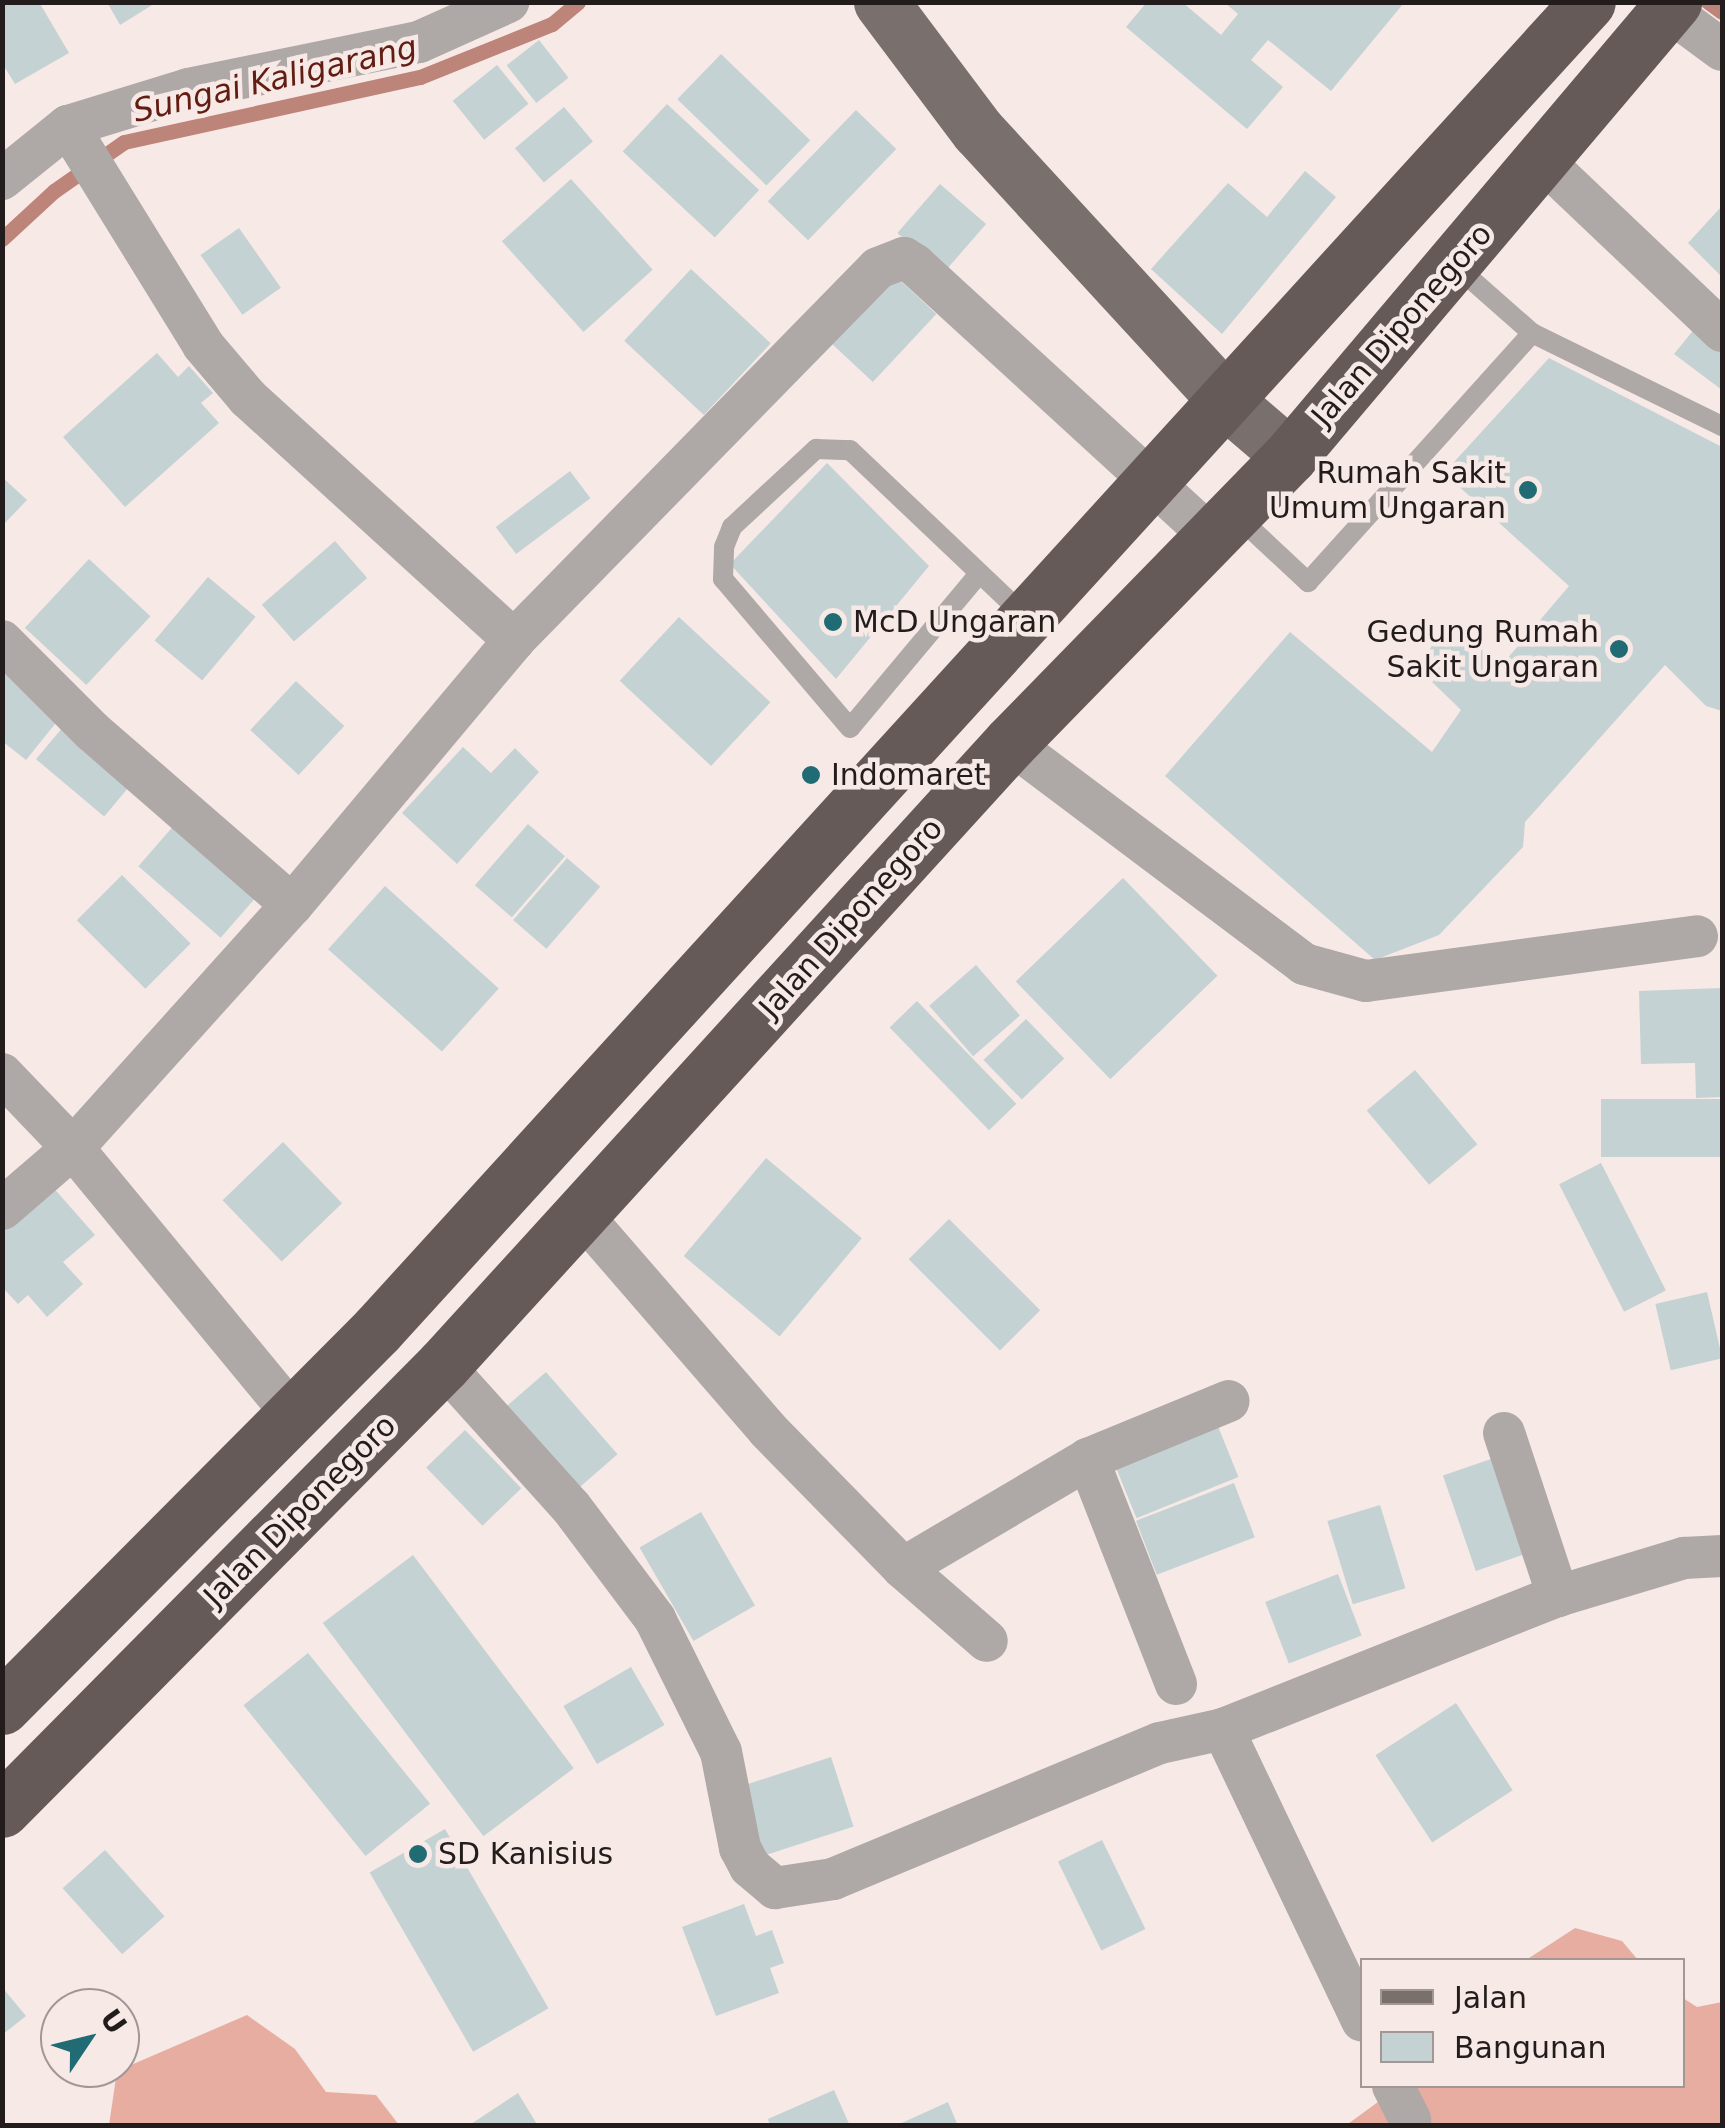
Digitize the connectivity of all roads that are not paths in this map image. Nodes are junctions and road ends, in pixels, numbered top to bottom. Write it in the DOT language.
graph roads {
  1 [pos="508,2"];
  2 [pos="881,2"];
  3 [pos="1588,2"];
  4 [pos="1671,6"];
  5 [pos="1722,50"];
  6 [pos="76,140"];
  7 [pos="1543,162"];
  8 [pos="2,178"];
  9 [pos="1454,264"];
  10 [pos="1722,331"];
  11 [pos="1532,333"];
  12 [pos="1228,402"];
  13 [pos="1722,426"];
  14 [pos="1290,456"];
  15 [pos="1149,480"];
  16 [pos="1222,524"];
  17 [pos="978,575"];
  18 [pos="1027,618"];
  19 [pos="514,640"];
  20 [pos="2,641"];
  21 [pos="1010,743"];
  22 [pos="292,905"];
  23 [pos="1697,936"];
  24 [pos="2,1074"];
  25 [pos="73,1148"];
  26 [pos="2,1209"];
  27 [pos="582,1215"];
  28 [pos="444,1366"];
  29 [pos="1230,1401"];
  30 [pos="293,1415"];
  31 [pos="1504,1432"];
  32 [pos="1088,1459"];
  33 [pos="1722,1556"];
  34 [pos="903,1568"];
  35 [pos="1558,1596"];
  36 [pos="987,1641"];
  37 [pos="1176,1684"];
  38 [pos="6,1695"];
  39 [pos="1223,1729"];
  40 [pos="2,1810"];
  41 [pos="1360,2017"];
  1 -- 6 [label="street"];
  2 -- 12 [label="main road"];
  3 -- 12 [label="highway"];
  4 -- 5 [label="street"];
  4 -- 7 [label="highway, Jalan Diponegoro"];
  6 -- 8 [label="street"];
  6 -- 19 [label="street"];
  7 -- 9 [label="highway, Jalan Diponegoro"];
  7 -- 10 [label="street"];
  9 -- 11 [label="lane"];
  9 -- 14 [label="highway, Jalan Diponegoro"];
  11 -- 13 [label="lane"];
  11 -- 16 [label="lane"];
  12 -- 14 [label="main road"];
  12 -- 15 [label="highway"];
  14 -- 16 [label="highway, Jalan Diponegoro"];
  15 -- 16 [label="street"];
  15 -- 18 [label="highway"];
  15 -- 19 [label="street"];
  16 -- 21 [label="highway, Jalan Diponegoro"];
  17 -- 17 [label="lane"];
  17 -- 18 [label="lane"];
  18 -- 30 [label="highway"];
  19 -- 22 [label="street"];
  20 -- 22 [label="street"];
  21 -- 23 [label="street"];
  21 -- 27 [label="highway, Jalan Diponegoro"];
  22 -- 25 [label="street"];
  24 -- 25 [label="street"];
  25 -- 26 [label="street"];
  25 -- 30 [label="street"];
  27 -- 28 [label="highway, Jalan Diponegoro"];
  27 -- 34 [label="street"];
  28 -- 39 [label="street"];
  28 -- 40 [label="highway, Jalan Diponegoro"];
  29 -- 32 [label="street"];
  30 -- 38 [label="highway"];
  31 -- 35 [label="street"];
  32 -- 34 [label="street"];
  32 -- 37 [label="street"];
  33 -- 35 [label="street"];
  34 -- 36 [label="street"];
  35 -- 39 [label="street"];
  39 -- 41 [label="street"];
}
